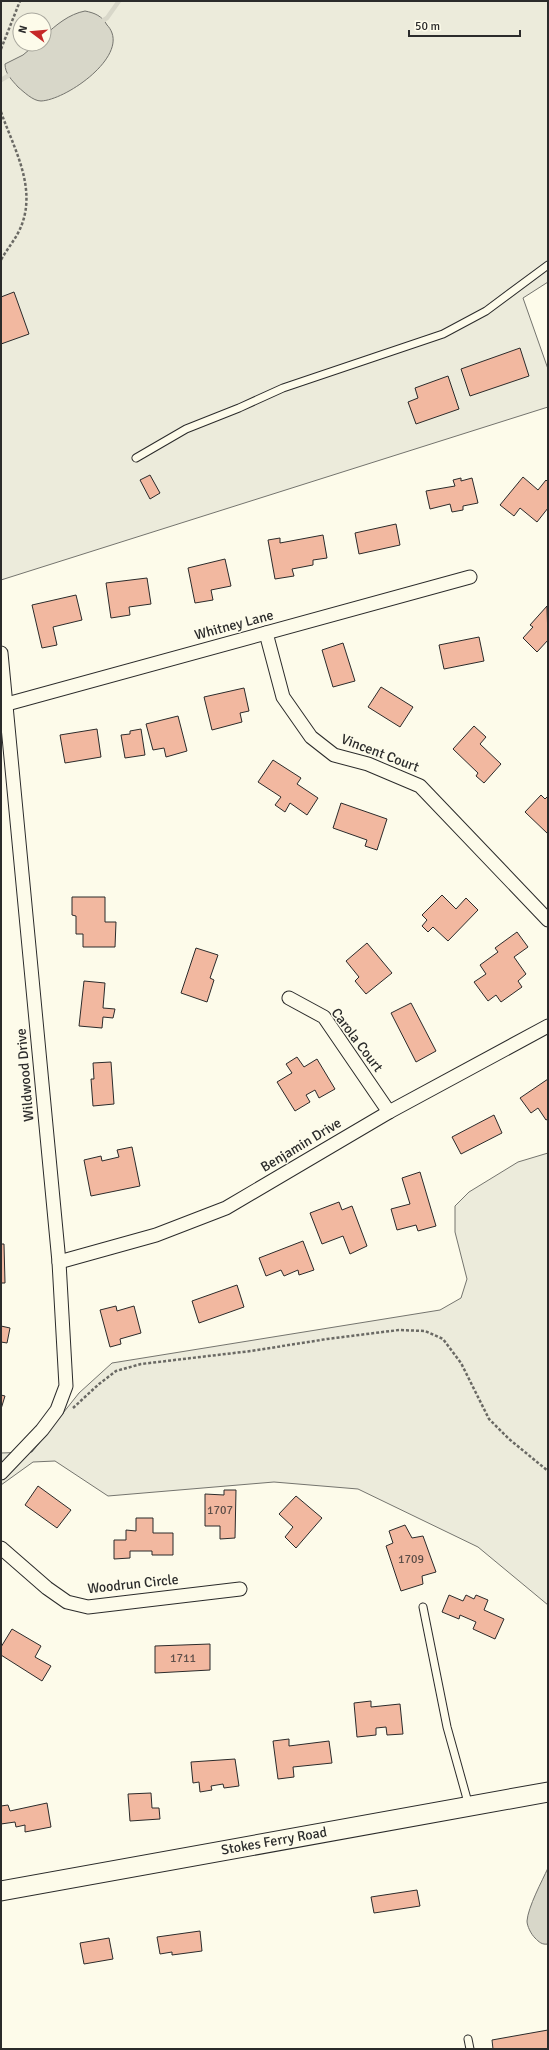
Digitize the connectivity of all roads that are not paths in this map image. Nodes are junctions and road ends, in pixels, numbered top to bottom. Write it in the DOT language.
graph roads {
  1 [pos="548,266"];
  2 [pos="136,458"];
  3 [pos="470,577"];
  4 [pos="266,633"];
  5 [pos="1,653"];
  6 [pos="7,704"];
  7 [pos="548,920"];
  8 [pos="289,998"];
  9 [pos="548,1026"];
  10 [pos="389,1112"];
  11 [pos="58,1262"];
  12 [pos="1,1473"];
  13 [pos="1,1548"];
  14 [pos="240,1589"];
  15 [pos="423,1607"];
  16 [pos="548,1792"];
  17 [pos="469,1806"];
  18 [pos="1,1891"];
  19 [pos="468,2039"];
  20 [pos="470,2049"];
  1 -- 2 [label="lane"];
  3 -- 4 [label="street, Whitney Lane"];
  4 -- 6 [label="street, Whitney Lane"];
  4 -- 7 [label="street, Vincent Court"];
  5 -- 6 [label="street, Wildwood Drive"];
  6 -- 11 [label="street, Wildwood Drive"];
  8 -- 10 [label="street, Carola Court"];
  9 -- 10 [label="street, Benjamin Drive"];
  10 -- 11 [label="street, Benjamin Drive"];
  11 -- 12 [label="street, Wildwood Drive"];
  13 -- 14 [label="street, Woodrun Circle"];
  15 -- 17 [label="lane"];
  16 -- 17 [label="street, Stokes Ferry Road"];
  17 -- 18 [label="street, Stokes Ferry Road"];
  19 -- 20 [label="lane"];
}
